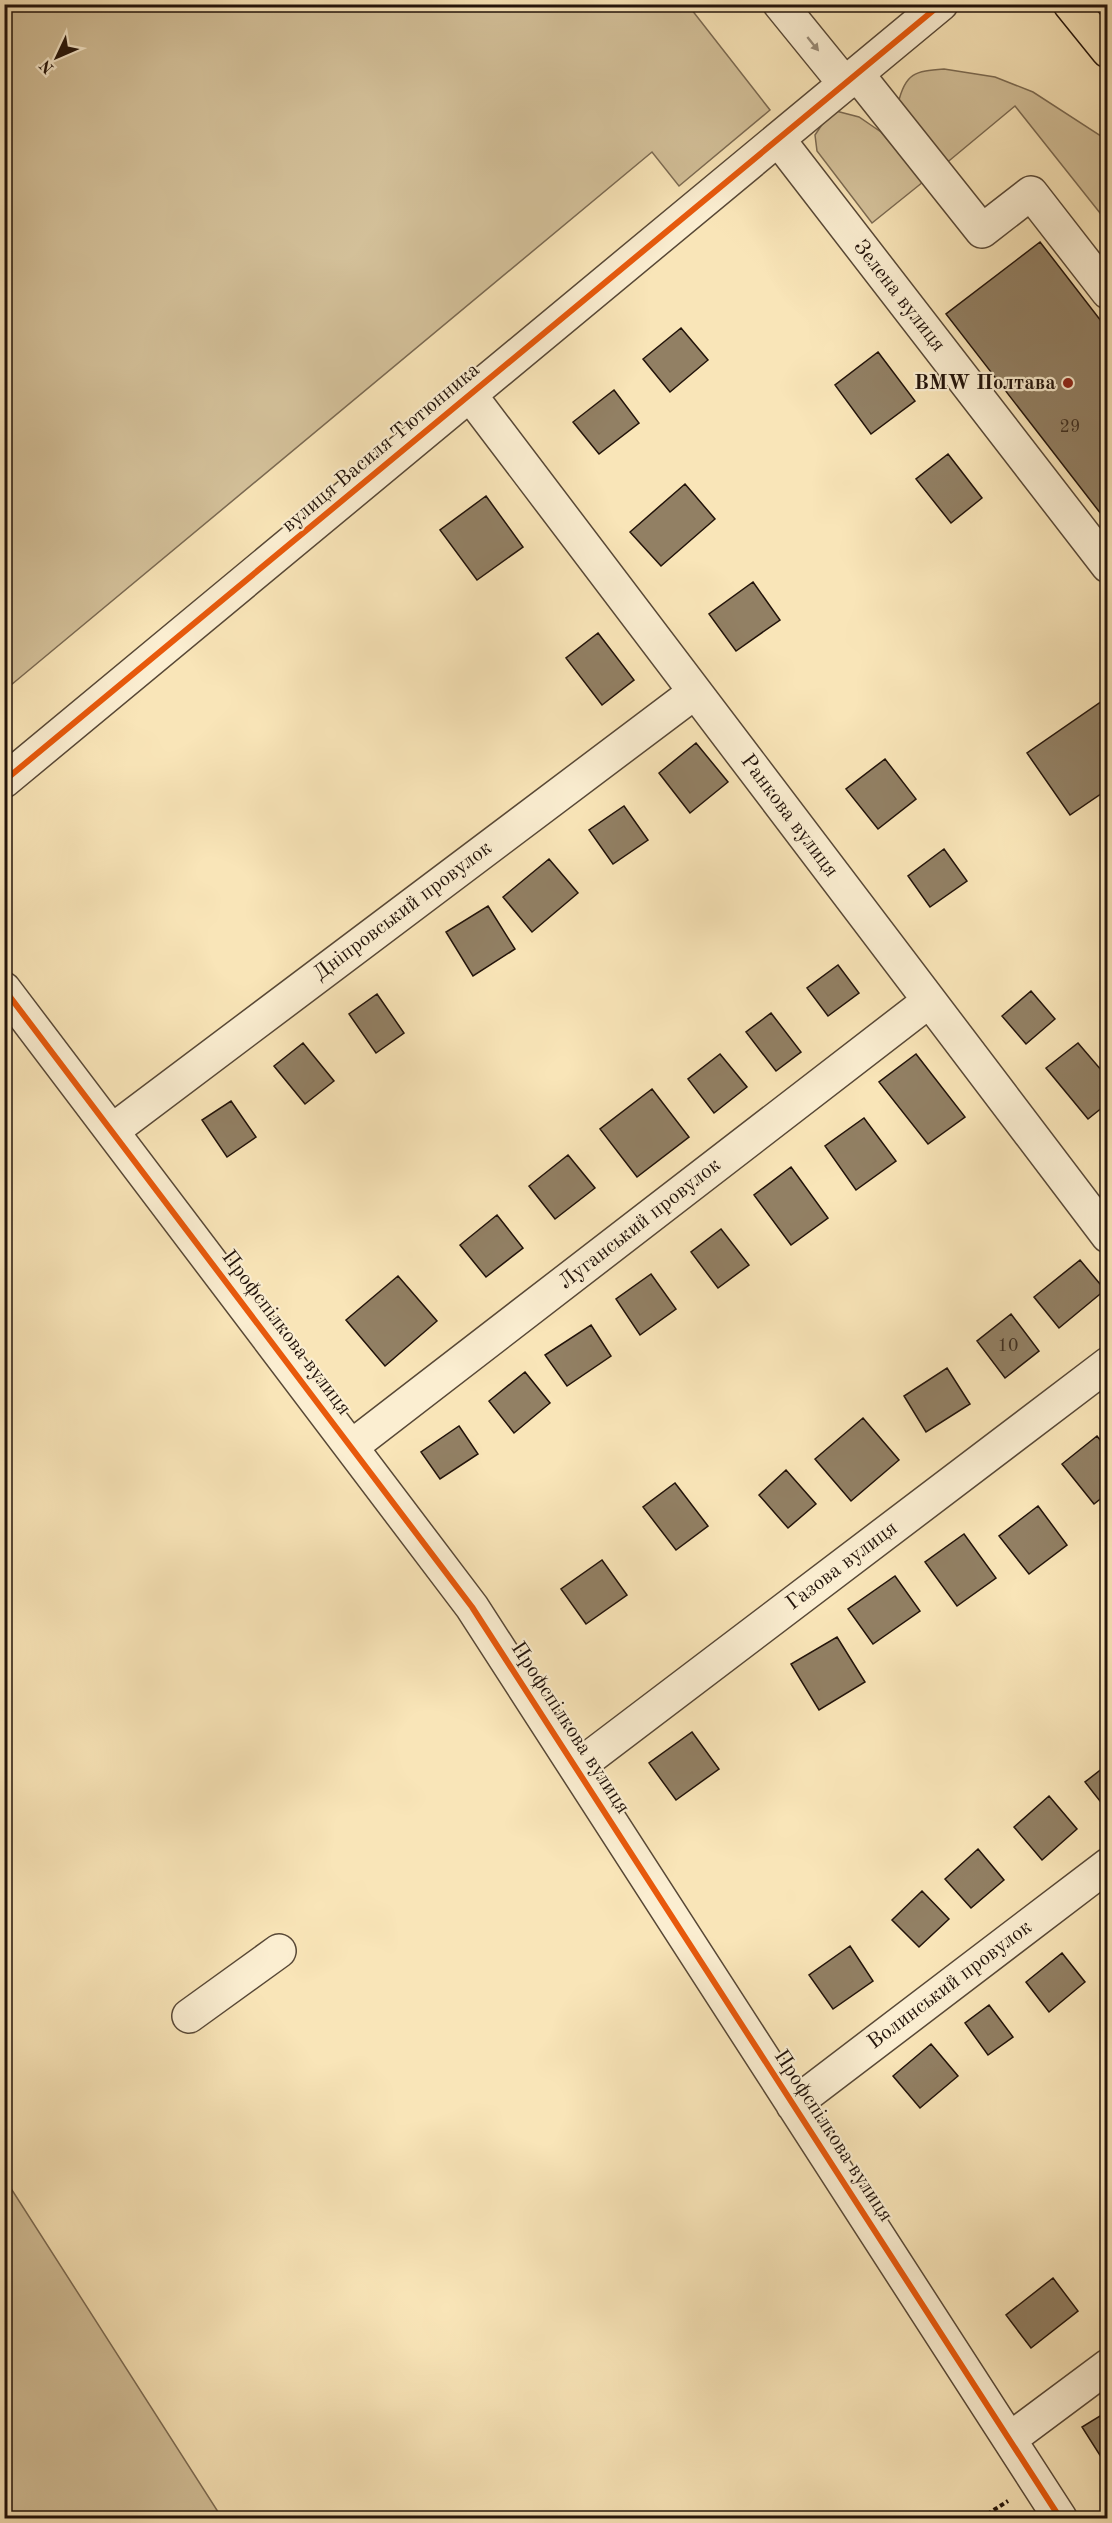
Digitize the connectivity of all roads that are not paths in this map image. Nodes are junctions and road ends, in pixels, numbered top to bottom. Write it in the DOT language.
graph roads {
  1 [pos="941,4"];
  2 [pos="1070,4"];
  3 [pos="783,6"];
  4 [pos="1107,51"];
  5 [pos="851,79"];
  6 [pos="778,139"];
  7 [pos="1107,292"];
  8 [pos="470,395"];
  9 [pos="1107,566"];
  10 [pos="695,692"];
  11 [pos="4,781"];
  12 [pos="4,989"];
  13 [pos="929,1001"];
  14 [pos="112,1131"];
  15 [pos="1107,1236"];
  16 [pos="1107,1364"];
  17 [pos="351,1447"];
  18 [pos="576,1768"];
  19 [pos="1107,1865"];
  20 [pos="279,1951"];
  21 [pos="189,2016"];
  22 [pos="793,2105"];
  23 [pos="1107,2366"];
  24 [pos="1010,2439"];
  25 [pos="1060,2518"];
  1 -- 5 [label="street, вулиця Василя Тютюнника"];
  2 -- 4 [label="highway"];
  3 -- 5 [label="street, one-way"];
  5 -- 6 [label="street, вулиця Василя Тютюнника"];
  5 -- 7 [label="street"];
  6 -- 8 [label="street, вулиця Василя Тютюнника"];
  6 -- 9 [label="street, Зелена вулиця"];
  8 -- 10 [label="street, Ранкова вулиця"];
  8 -- 11 [label="street, вулиця Василя Тютюнника"];
  10 -- 13 [label="street, Ранкова вулиця"];
  10 -- 14 [label="street, Дніпровський провулок"];
  12 -- 14 [label="street, Профспілкова вулиця"];
  13 -- 15 [label="street, Ранкова вулиця"];
  13 -- 17 [label="street, Луганський провулок"];
  14 -- 17 [label="street, Профспілкова вулиця"];
  16 -- 18 [label="street, Газова вулиця"];
  17 -- 18 [label="street, Профспілкова вулиця"];
  18 -- 22 [label="street, Профспілкова вулиця"];
  19 -- 22 [label="street, Волинський провулок"];
  20 -- 21 [label="street"];
  22 -- 24 [label="street, Профспілкова вулиця"];
  23 -- 24 [label="street"];
  24 -- 25 [label="street, Профспілкова вулиця"];
}
